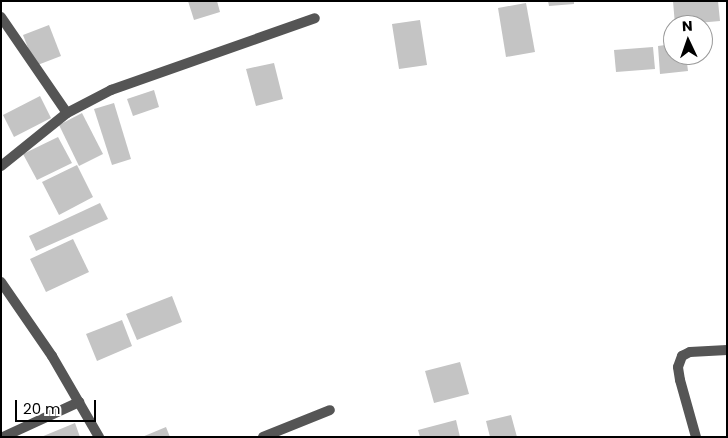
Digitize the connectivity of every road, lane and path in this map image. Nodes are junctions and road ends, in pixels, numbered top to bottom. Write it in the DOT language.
graph roads {
  1 [pos="1,17"];
  2 [pos="315,18"];
  3 [pos="67,113"];
  4 [pos="1,166"];
  5 [pos="1,282"];
  6 [pos="727,350"];
  7 [pos="79,402"];
  8 [pos="330,410"];
  9 [pos="3,437"];
  10 [pos="99,437"];
  11 [pos="264,437"];
  12 [pos="696,437"];
  1 -- 3 [label="street"];
  2 -- 3 [label="street"];
  3 -- 4 [label="street"];
  5 -- 7 [label="street"];
  6 -- 12 [label="street"];
  7 -- 9 [label="street"];
  7 -- 10 [label="street"];
  8 -- 11 [label="street"];
}
